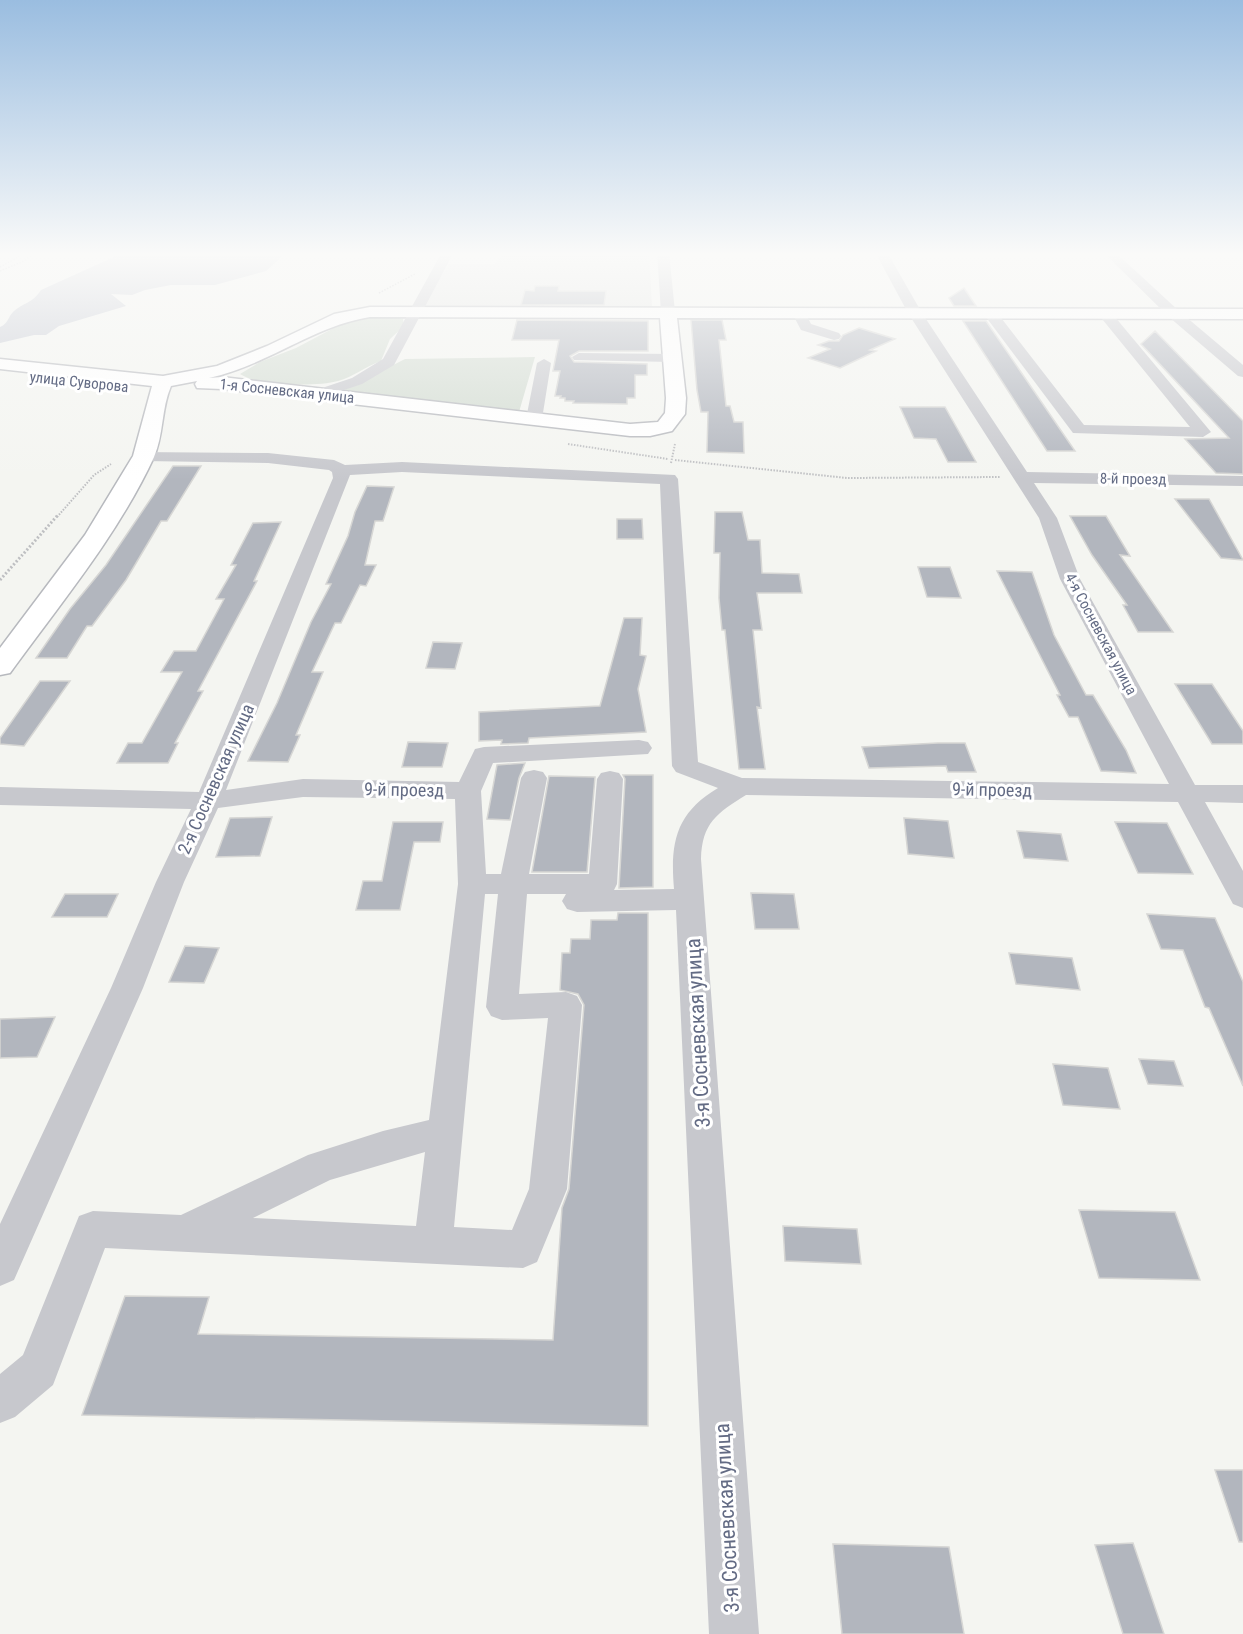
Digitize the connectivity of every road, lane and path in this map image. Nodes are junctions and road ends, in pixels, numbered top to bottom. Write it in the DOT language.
graph roads {
  1 [pos="316,328"];
  2 [pos="406,328"];
  3 [pos="669,328"];
  4 [pos="810,328"];
  5 [pos="925,328"];
  6 [pos="1002,328"];
  7 [pos="1117,328"];
  8 [pos="1191,328"];
  9 [pos="834,336"];
  10 [pos="579,357"];
  11 [pos="672,358"];
  12 [pos="544,363"];
  13 [pos="3,369"];
  14 [pos="1243,373"];
  15 [pos="161,387"];
  16 [pos="318,394"];
  17 [pos="534,419"];
  18 [pos="671,421"];
  19 [pos="144,456"];
  20 [pos="118,460"];
  21 [pos="341,470"];
  22 [pos="1023,477"];
  23 [pos="1243,481"];
  24 [pos="670,488"];
  25 [pos="0,580"];
  26 [pos="0,668"];
  27 [pos="639,748"];
  28 [pos="534,778"];
  29 [pos="610,779"];
  30 [pos="741,786"];
  31 [pos="468,791"];
  32 [pos="1187,794"];
  33 [pos="1243,794"];
  34 [pos="0,796"];
  35 [pos="208,801"];
  36 [pos="472,884"];
  37 [pos="513,893"];
  38 [pos="1243,897"];
  39 [pos="690,899"];
  40 [pos="446,1131"];
  41 [pos="183,1233"];
  42 [pos="433,1245"];
  43 [pos="0,1267"];
  44 [pos="0,1402"];
  45 [pos="734,1634"];
  1 -- 15 [label="main road"];
  2 -- 16 [label="street"];
  3 -- 11 [label="main road"];
  4 -- 9 [label="street"];
  5 -- 22 [label="street, 4-я Сосневская улица"];
  6 -- 7 [label="street"];
  8 -- 14 [label="street"];
  10 -- 11 [label="street"];
  11 -- 18 [label="main road"];
  12 -- 17 [label="street"];
  13 -- 15 [label="main road, улица Суворова"];
  15 -- 16 [label="main road, 1-я Сосневская улица"];
  15 -- 19 [label="main road"];
  16 -- 17 [label="main road, 1-я Сосневская улица"];
  17 -- 18 [label="main road, 1-я Сосневская улица"];
  18 -- 24 [label="path"];
  19 -- 21 [label="street"];
  19 -- 26 [label="main road"];
  20 -- 25 [label="path"];
  21 -- 24 [label="street"];
  21 -- 35 [label="street, 2-я Сосневская улица"];
  22 -- 23 [label="street, 8-й проезд"];
  22 -- 32 [label="street, 4-я Сосневская улица"];
  24 -- 30 [label="street"];
  27 -- 31 [label="street"];
  28 -- 37 [label="street"];
  29 -- 37 [label="street"];
  30 -- 32 [label="street, 9-й проезд"];
  30 -- 39 [label="street, 3-я Сосневская улица"];
  31 -- 35 [label="street, 9-й проезд"];
  31 -- 36 [label="street, 9-й проезд"];
  32 -- 33 [label="street, 9-й проезд"];
  32 -- 38 [label="street, 4-я Сосневская улица"];
  34 -- 35 [label="street, 9-й проезд"];
  35 -- 43 [label="street, 2-я Сосневская улица"];
  36 -- 37 [label="street"];
  36 -- 40 [label="street, 9-й проезд"];
  37 -- 39 [label="street"];
  37 -- 42 [label="street"];
  39 -- 45 [label="street, 3-я Сосневская улица"];
  40 -- 41 [label="street"];
  40 -- 42 [label="street, 9-й проезд"];
  41 -- 42 [label="street"];
  41 -- 44 [label="street"];
}
